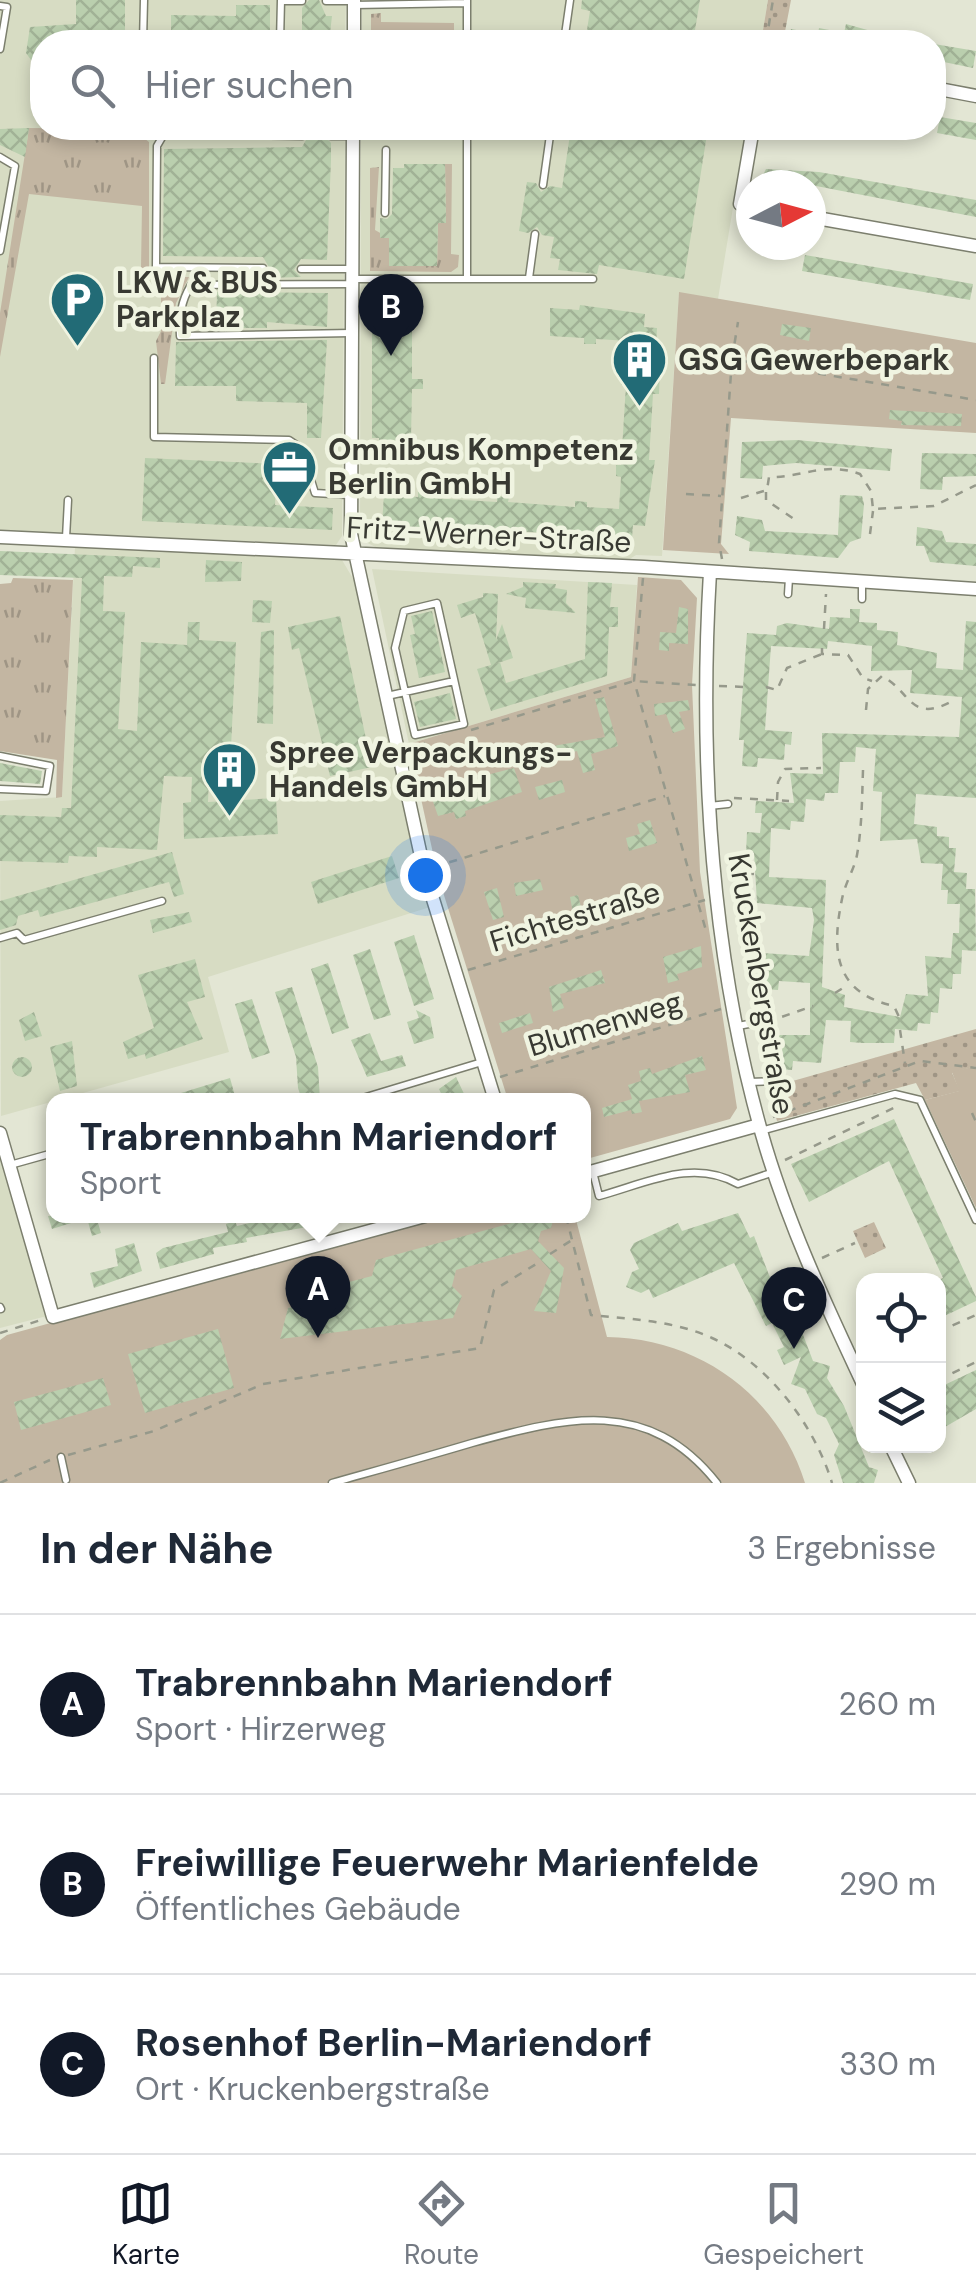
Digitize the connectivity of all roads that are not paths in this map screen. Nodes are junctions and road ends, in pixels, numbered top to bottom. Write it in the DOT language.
graph roads {
  1 [pos="144,0"];
  2 [pos="570,0"];
  3 [pos="281,1"];
  4 [pos="302,1"];
  5 [pos="326,1"];
  6 [pos="354,2"];
  7 [pos="467,2"];
  8 [pos="4,4"];
  9 [pos="144,30"];
  10 [pos="280,30"];
  11 [pos="354,30"];
  12 [pos="467,30"];
  13 [pos="566,30"];
  14 [pos="0,49"];
  15 [pos="946,90"];
  16 [pos="976,96"];
  17 [pos="161,140"];
  18 [pos="353,140"];
  19 [pos="467,140"];
  20 [pos="549,140"];
  21 [pos="752,140"];
  22 [pos="386,150"];
  23 [pos="0,157"];
  24 [pos="749,170"];
  25 [pos="543,184"];
  26 [pos="385,213"];
  27 [pos="826,220"];
  28 [pos="535,234"];
  29 [pos="976,246"];
  30 [pos="0,251"];
  31 [pos="263,268"];
  32 [pos="300,269"];
  33 [pos="352,277"];
  34 [pos="529,278"];
  35 [pos="593,278"];
  36 [pos="467,279"];
  37 [pos="352,333"];
  38 [pos="154,358"];
  39 [pos="350,494"];
  40 [pos="68,500"];
  41 [pos="0,536"];
  42 [pos="66,540"];
  43 [pos="354,553"];
  44 [pos="716,572"];
  45 [pos="789,578"];
  46 [pos="862,582"];
  47 [pos="976,590"];
  48 [pos="788,594"];
  49 [pos="862,598"];
  50 [pos="454,681"];
  51 [pos="405,692"];
  52 [pos="386,696"];
  53 [pos="0,756"];
  54 [pos="0,789"];
  55 [pos="728,802"];
  56 [pos="708,806"];
  57 [pos="162,902"];
  58 [pos="0,938"];
  59 [pos="759,1022"];
  60 [pos="738,1026"];
  61 [pos="483,1062"];
  62 [pos="778,1081"];
  63 [pos="749,1082"];
  64 [pos="379,1093"];
  65 [pos="493,1093"];
  66 [pos="760,1128"];
  67 [pos="0,1134"];
  68 [pos="46,1155"];
  69 [pos="9,1165"];
  70 [pos="773,1169"];
  71 [pos="591,1171"];
  72 [pos="591,1178"];
  73 [pos="976,1220"];
  74 [pos="399,1223"];
  75 [pos="856,1369"];
  76 [pos="895,1453"];
  77 [pos="60,1457"];
  78 [pos="66,1480"];
  79 [pos="332,1483"];
  80 [pos="717,1483"];
  81 [pos="909,1483"];
  1 -- 9 [label="lane"];
  2 -- 13 [label="lane"];
  3 -- 4 [label="lane"];
  3 -- 10 [label="lane"];
  5 -- 6 [label="lane"];
  6 -- 7 [label="lane"];
  6 -- 11 [label="street"];
  7 -- 12 [label="lane"];
  8 -- 14 [label="lane"];
  15 -- 16 [label="street"];
  17 -- 31 [label="lane"];
  18 -- 33 [label="street"];
  19 -- 36 [label="lane"];
  20 -- 25 [label="lane"];
  21 -- 24 [label="street"];
  22 -- 26 [label="lane"];
  23 -- 30 [label="lane"];
  27 -- 29 [label="street"];
  28 -- 34 [label="lane"];
  32 -- 33 [label="lane"];
  33 -- 36 [label="lane"];
  33 -- 37 [label="street"];
  33 -- 37 [label="lane"];
  34 -- 35 [label="lane"];
  34 -- 36 [label="lane"];
  37 -- 39 [label="street"];
  38 -- 39 [label="lane"];
  39 -- 43 [label="street"];
  40 -- 42 [label="lane"];
  41 -- 42 [label="street, Fritz-Werner-Straße"];
  42 -- 43 [label="street, Fritz-Werner-Straße"];
  43 -- 44 [label="street, Fritz-Werner-Straße"];
  43 -- 52 [label="street"];
  44 -- 45 [label="street, Fritz-Werner-Straße"];
  44 -- 56 [label="street, Kruckenbergstraße"];
  45 -- 46 [label="street, Fritz-Werner-Straße"];
  45 -- 48 [label="lane"];
  46 -- 47 [label="street, Fritz-Werner-Straße"];
  46 -- 49 [label="lane"];
  50 -- 51 [label="lane"];
  50 -- 51 [label="lane"];
  50 -- 51 [label="lane"];
  51 -- 52 [label="lane"];
  52 -- 61 [label="street"];
  53 -- 54 [label="lane"];
  55 -- 56 [label="lane"];
  56 -- 60 [label="street, Kruckenbergstraße"];
  57 -- 58 [label="lane"];
  59 -- 60 [label="lane"];
  60 -- 63 [label="street, Kruckenbergstraße"];
  61 -- 64 [label="lane"];
  61 -- 65 [label="street"];
  62 -- 63 [label="lane"];
  63 -- 66 [label="street, Kruckenbergstraße"];
  66 -- 70 [label="street, Kruckenbergstraße"];
  66 -- 71 [label="street"];
  66 -- 73 [label="lane"];
  67 -- 69 [label="street"];
  68 -- 69 [label="lane"];
  69 -- 74 [label="street"];
  70 -- 72 [label="lane"];
  70 -- 75 [label="street, Kruckenbergstraße"];
  76 -- 81 [label="street"];
  77 -- 78 [label="lane"];
  79 -- 80 [label="lane"];
}
